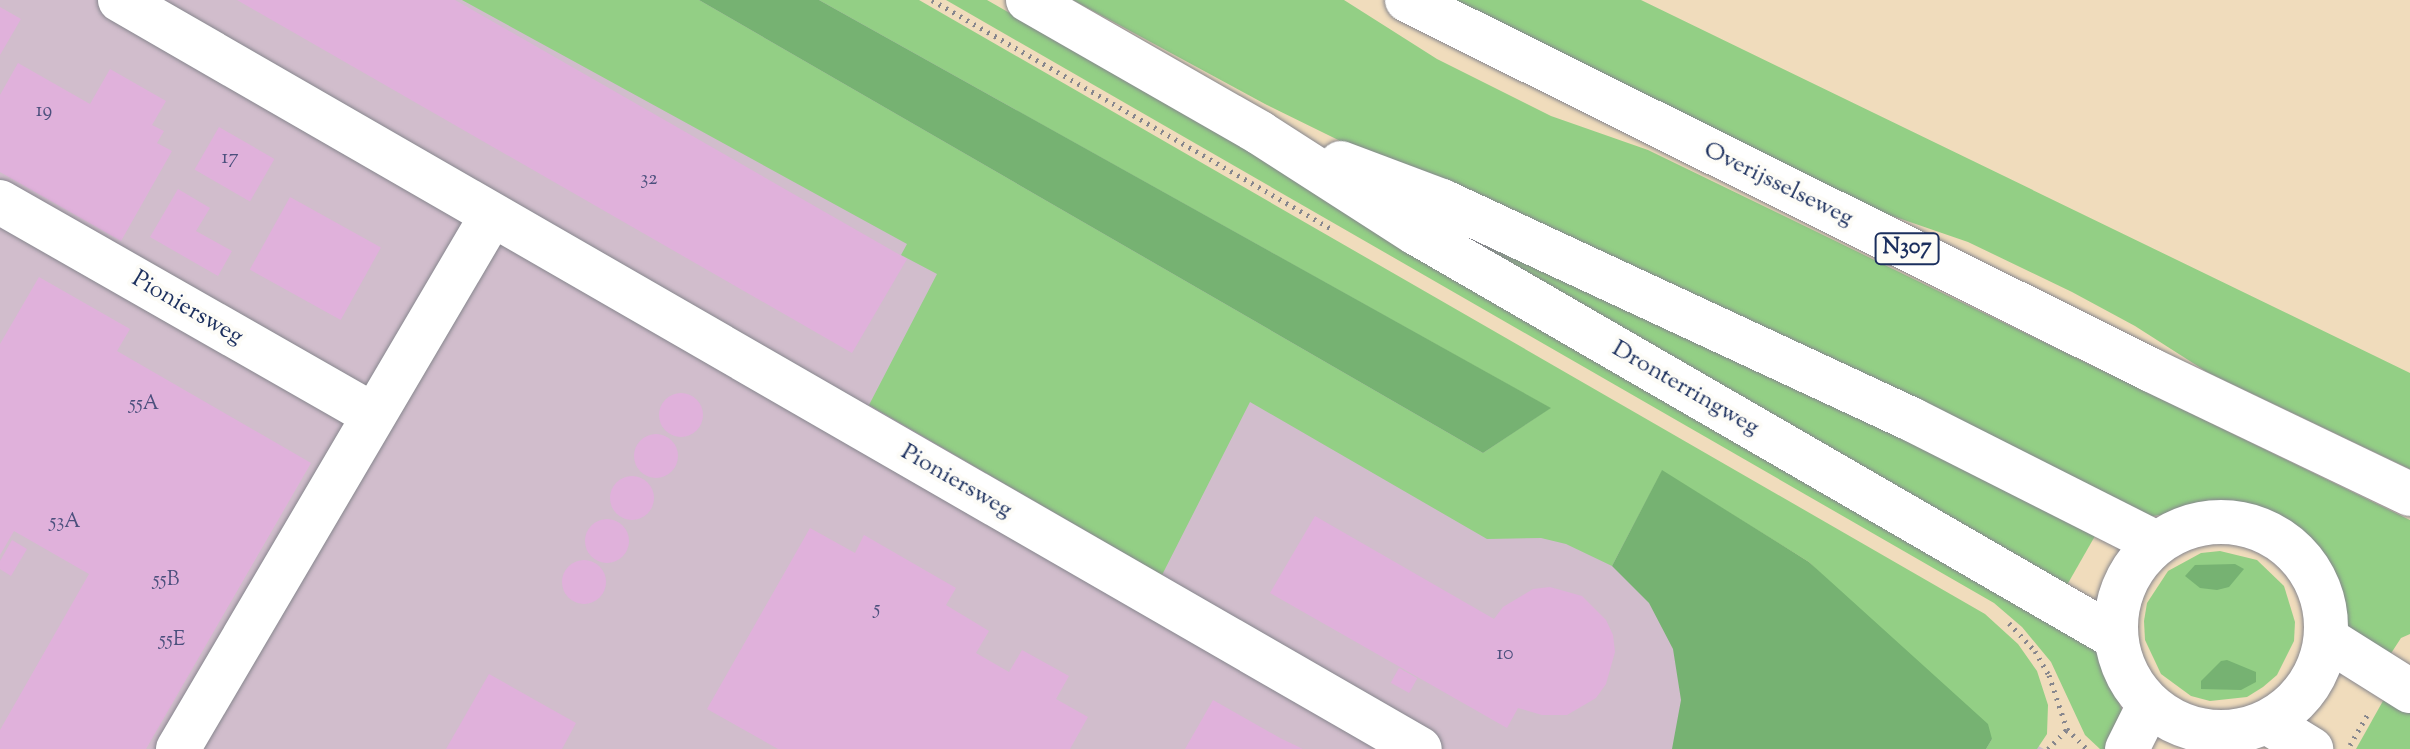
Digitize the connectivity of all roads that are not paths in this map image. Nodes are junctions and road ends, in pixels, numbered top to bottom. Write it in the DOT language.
graph roads {
  1 [pos="120,0"];
  2 [pos="1028,0"];
  3 [pos="1407,0"];
  4 [pos="1260,133"];
  5 [pos="0,202"];
  6 [pos="492,215"];
  7 [pos="374,415"];
  8 [pos="2410,494"];
  9 [pos="2156,543"];
  10 [pos="2115,637"];
  11 [pos="2327,639"];
  12 [pos="2410,691"];
  13 [pos="2149,705"];
  14 [pos="2267,722"];
  15 [pos="2180,738"];
  16 [pos="178,749"];
  17 [pos="1420,749"];
  18 [pos="2127,749"];
  19 [pos="2311,749"];
  1 -- 6 [label="main road, Pioniersweg"];
  2 -- 4 [label="main road, Dronterringweg"];
  3 -- 8 [label="main road, Overijsselseweg / N307"];
  4 -- 9 [label="main road, Dronterringweg"];
  4 -- 10 [label="main road, Dronterringweg"];
  5 -- 7 [label="main road, Pioniersweg"];
  6 -- 7 [label="main road"];
  6 -- 17 [label="main road, Pioniersweg"];
  7 -- 16 [label="main road"];
  9 -- 10 [label="main road"];
  9 -- 11 [label="main road"];
  10 -- 13 [label="main road"];
  11 -- 12 [label="main road"];
  11 -- 14 [label="main road"];
  13 -- 15 [label="main road"];
  13 -- 18 [label="main road"];
  14 -- 15 [label="main road"];
  14 -- 19 [label="main road"];
}
